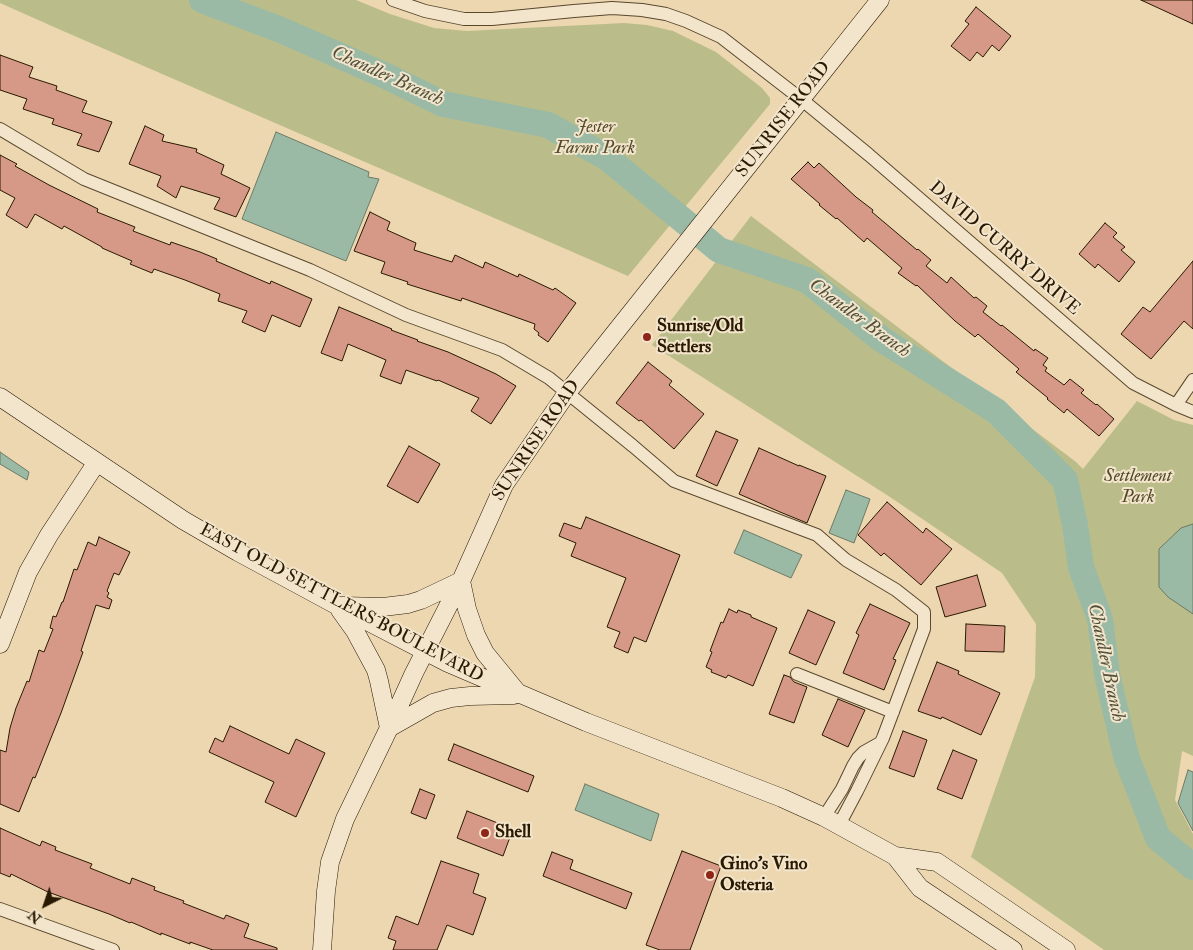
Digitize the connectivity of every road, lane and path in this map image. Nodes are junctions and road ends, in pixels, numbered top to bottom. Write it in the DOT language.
graph roads {
  1 [pos="393,0"];
  2 [pos="880,0"];
  3 [pos="801,98"];
  4 [pos="0,129"];
  5 [pos="1193,380"];
  6 [pos="566,393"];
  7 [pos="0,397"];
  8 [pos="1176,405"];
  9 [pos="1193,412"];
  10 [pos="97,462"];
  11 [pos="461,581"];
  12 [pos="338,606"];
  13 [pos="0,644"];
  14 [pos="425,651"];
  15 [pos="797,674"];
  16 [pos="519,695"];
  17 [pos="893,712"];
  18 [pos="390,728"];
  19 [pos="832,821"];
  20 [pos="895,856"];
  21 [pos="0,910"];
  22 [pos="112,950"];
  23 [pos="322,950"];
  24 [pos="1013,950"];
  25 [pos="1066,950"];
  1 -- 3 [label="street, DAVID CURRY DRIVE"];
  2 -- 3 [label="main road, SUNRISE ROAD"];
  3 -- 6 [label="main road, SUNRISE ROAD"];
  3 -- 8 [label="street, DAVID CURRY DRIVE"];
  4 -- 6 [label="street"];
  5 -- 8 [label="street"];
  6 -- 11 [label="main road, SUNRISE ROAD"];
  6 -- 17 [label="street"];
  7 -- 10 [label="main road, EAST OLD SETTLERS BOULEVARD"];
  8 -- 9 [label="street, DAVID CURRY DRIVE"];
  10 -- 12 [label="main road, EAST OLD SETTLERS BOULEVARD"];
  10 -- 13 [label="main road"];
  11 -- 12 [label="main road"];
  11 -- 14 [label="main road, SUNRISE ROAD"];
  11 -- 16 [label="main road"];
  12 -- 14 [label="main road, EAST OLD SETTLERS BOULEVARD"];
  12 -- 18 [label="main road"];
  14 -- 16 [label="main road, EAST OLD SETTLERS BOULEVARD"];
  14 -- 18 [label="main road, SUNRISE ROAD"];
  15 -- 17 [label="street"];
  16 -- 18 [label="main road"];
  16 -- 19 [label="main road, EAST OLD SETTLERS BOULEVARD"];
  17 -- 19 [label="street"];
  18 -- 23 [label="main road, SUNRISE ROAD"];
  19 -- 20 [label="main road, EAST OLD SETTLERS BOULEVARD"];
  20 -- 24 [label="main road, EAST OLD SETTLERS BOULEVARD"];
  20 -- 25 [label="main road, EAST OLD SETTLERS BOULEVARD"];
  21 -- 22 [label="street"];
}
